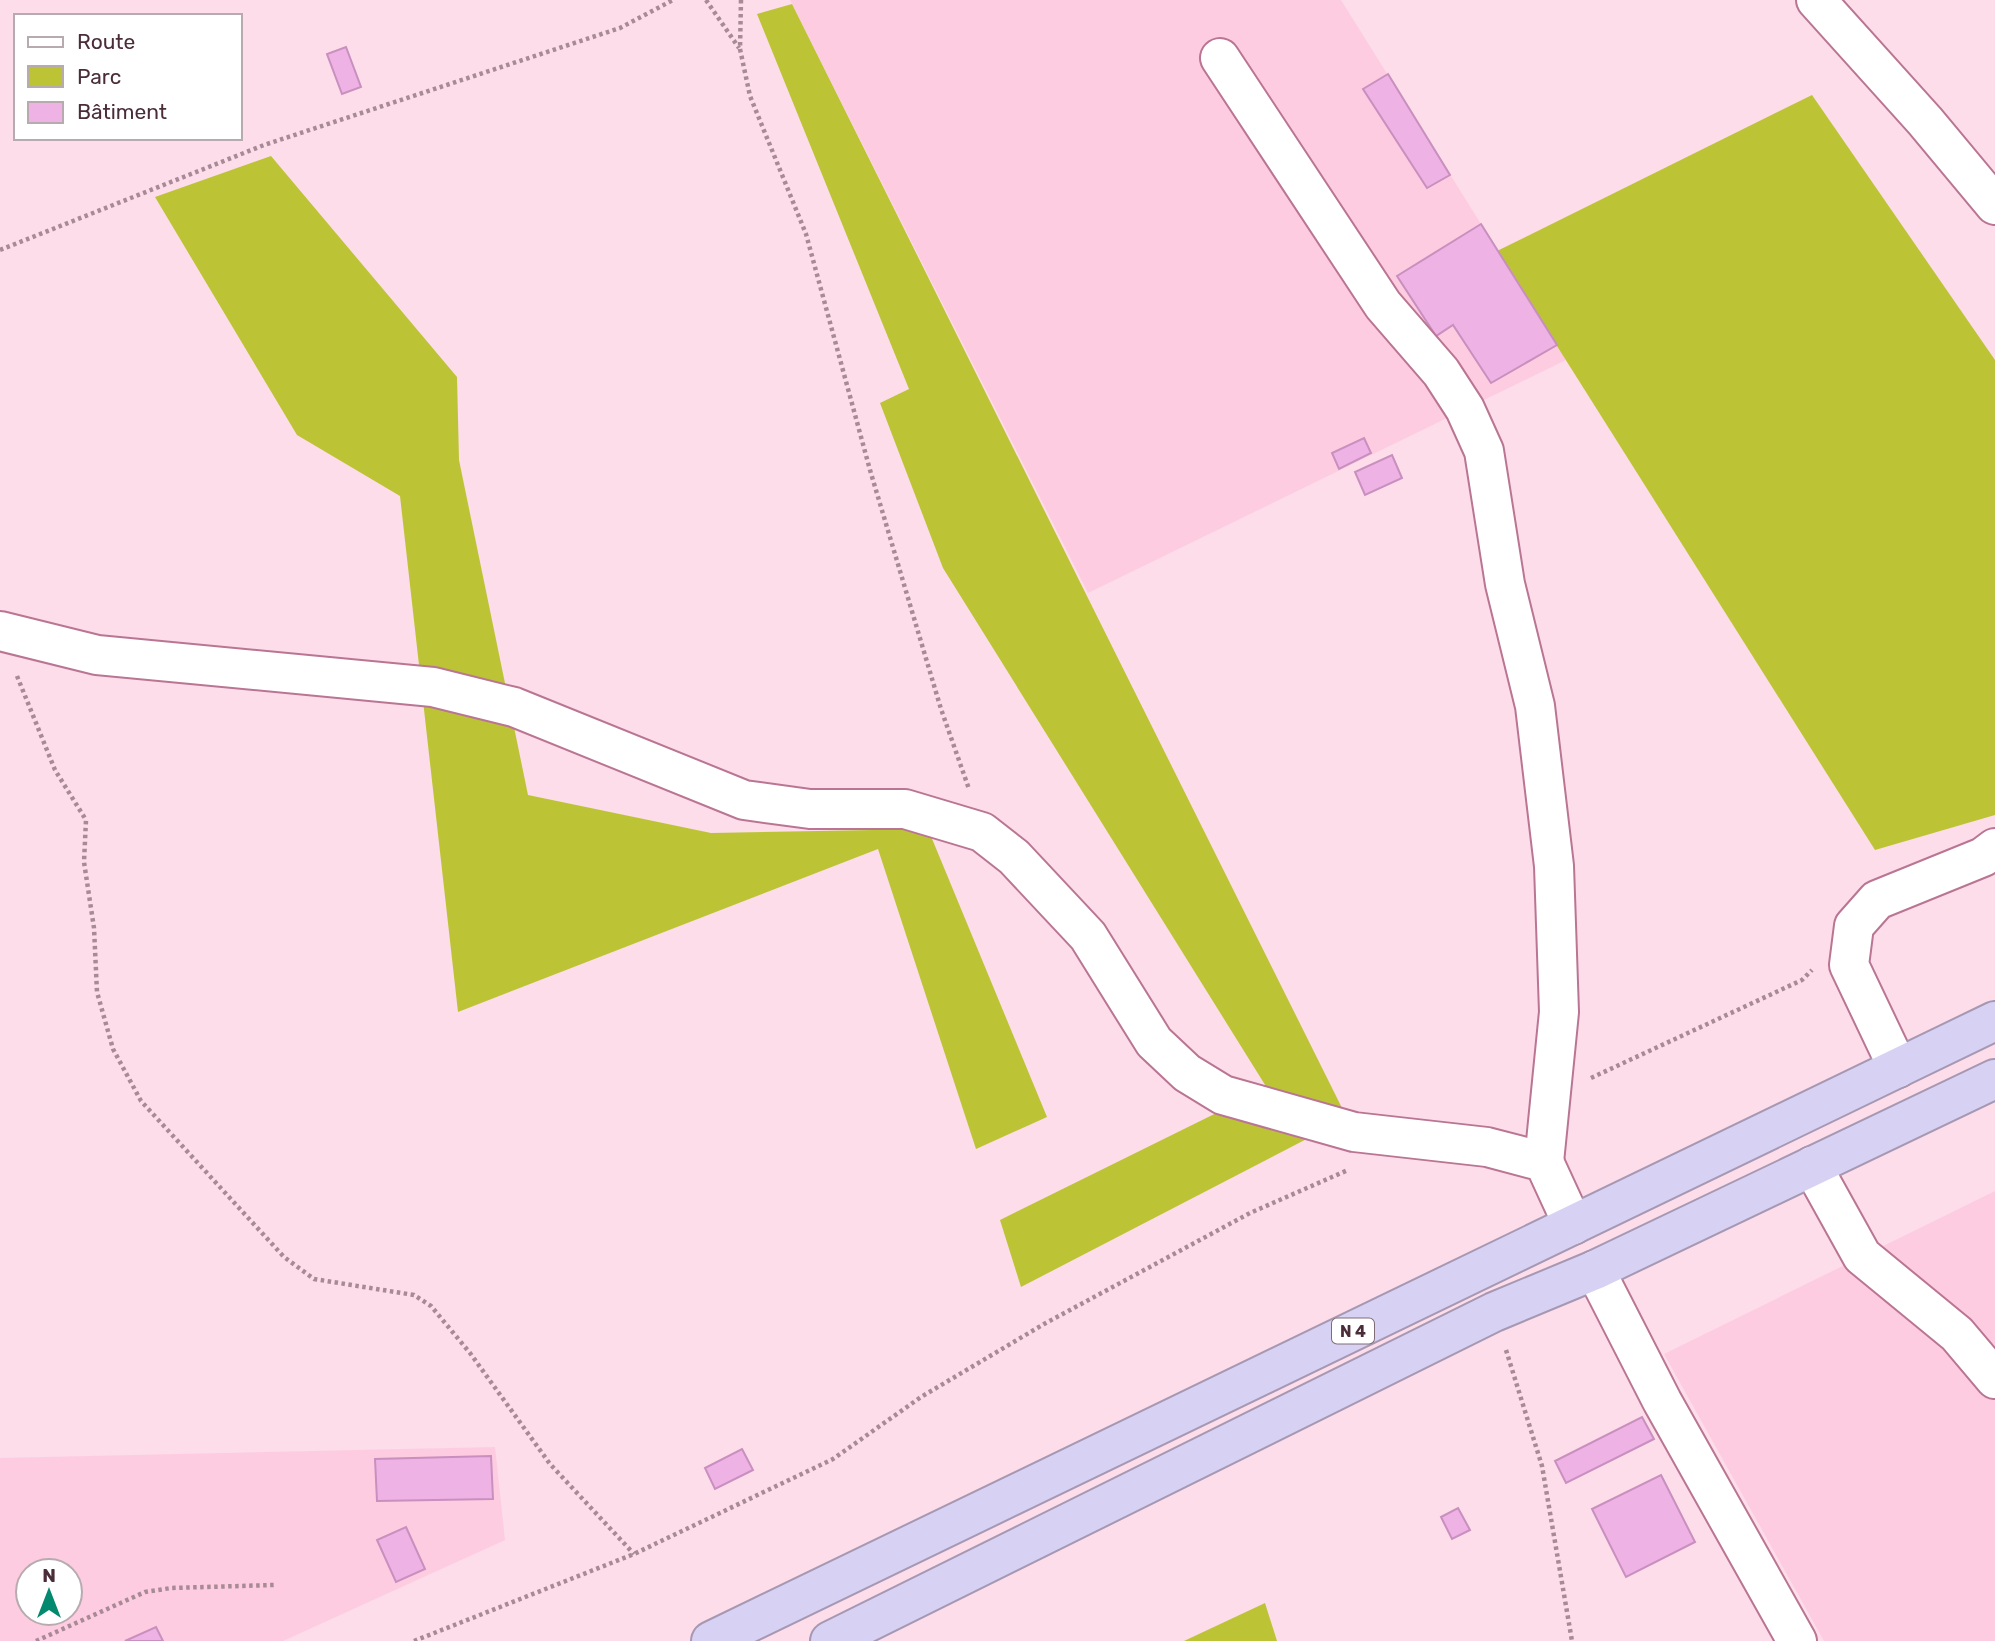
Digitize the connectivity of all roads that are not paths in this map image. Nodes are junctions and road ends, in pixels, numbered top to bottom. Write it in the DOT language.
graph roads {
  1 [pos="1816,0"];
  2 [pos="1220,58"];
  3 [pos="1995,205"];
  4 [pos="0,631"];
  5 [pos="1995,848"];
  6 [pos="1995,1021"];
  7 [pos="1898,1068"];
  8 [pos="1995,1079"];
  9 [pos="1544,1162"];
  10 [pos="1812,1166"];
  11 [pos="1573,1225"];
  12 [pos="1595,1270"];
  13 [pos="1995,1379"];
  14 [pos="711,1641"];
  15 [pos="830,1641"];
  16 [pos="1797,1641"];
  1 -- 3 [label="street"];
  2 -- 9 [label="street"];
  4 -- 9 [label="street"];
  5 -- 7 [label="street"];
  6 -- 7 [label="highway, N 4"];
  7 -- 11 [label="highway, N 4"];
  8 -- 10 [label="highway, N 4"];
  9 -- 11 [label="street"];
  10 -- 12 [label="highway, N 4"];
  10 -- 13 [label="street"];
  11 -- 14 [label="highway, N 4"];
  12 -- 15 [label="highway, N 4"];
  12 -- 16 [label="street"];
}
